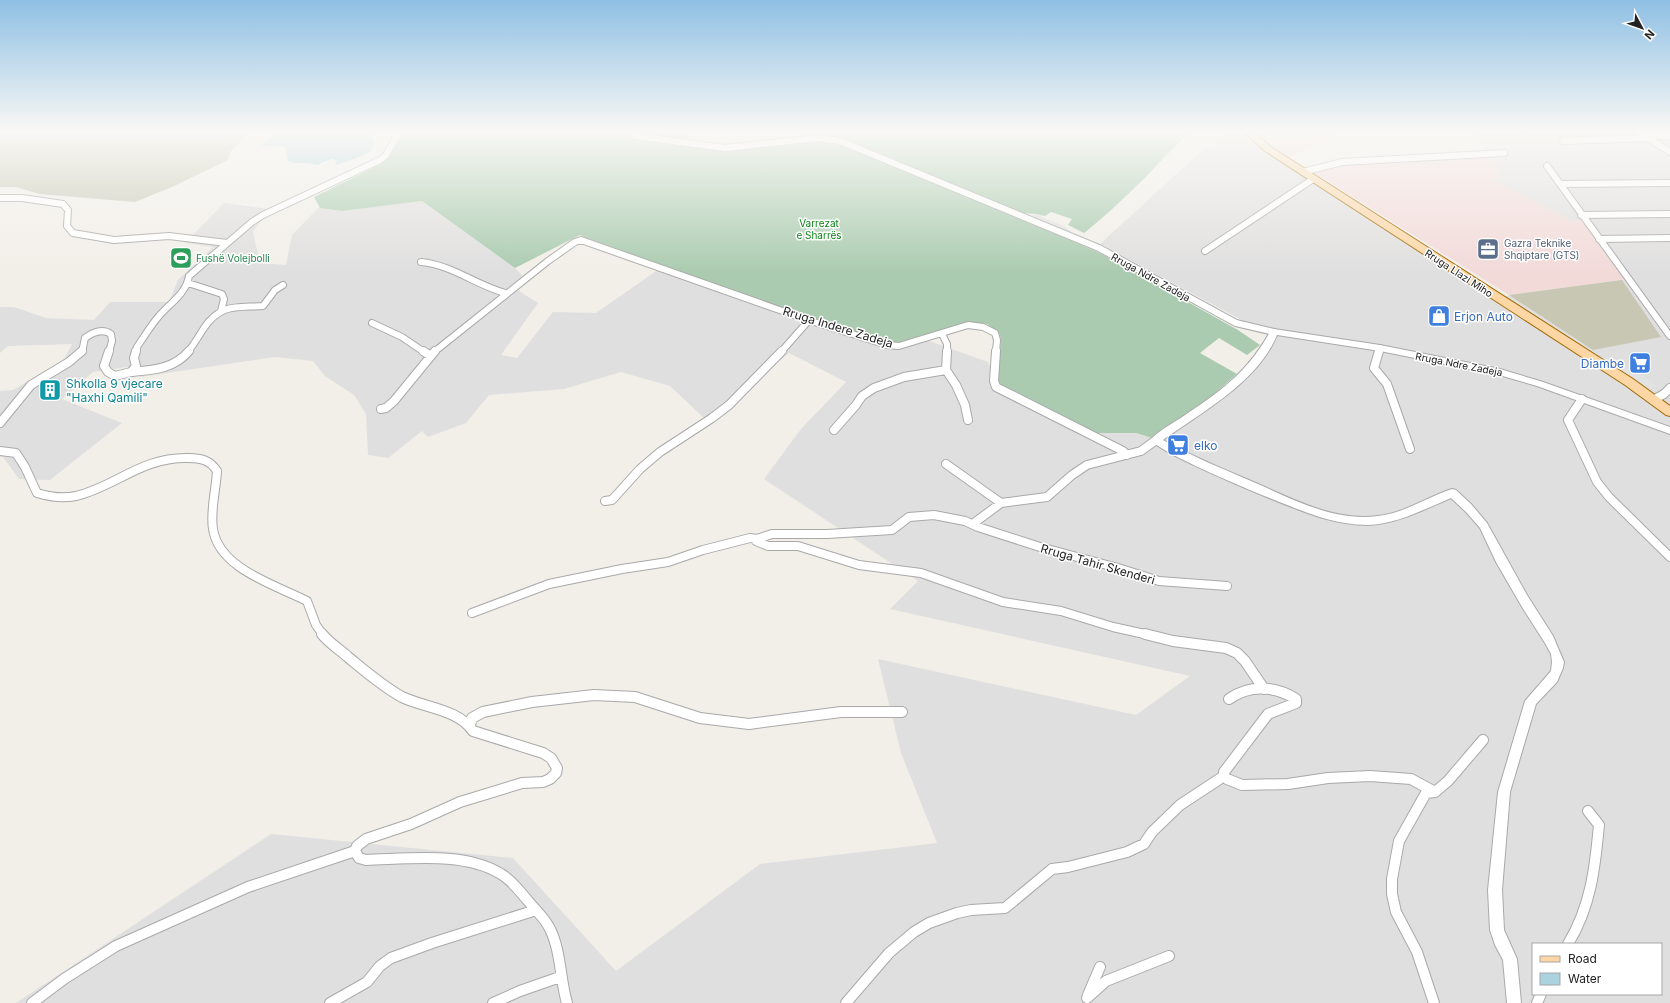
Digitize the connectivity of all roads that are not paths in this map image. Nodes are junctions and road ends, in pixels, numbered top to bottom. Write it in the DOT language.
graph roads {
  1 [pos="341,179"];
  2 [pos="932,179"];
  3 [pos="1313,179"];
  4 [pos="1556,179"];
  5 [pos="1670,183"];
  6 [pos="1560,184"];
  7 [pos="0,198"];
  8 [pos="1670,214"];
  9 [pos="1581,215"];
  10 [pos="1599,238"];
  11 [pos="1670,238"];
  12 [pos="227,243"];
  13 [pos="1205,251"];
  14 [pos="421,262"];
  15 [pos="188,284"];
  16 [pos="283,285"];
  17 [pos="505,293"];
  18 [pos="221,311"];
  19 [pos="810,320"];
  20 [pos="372,323"];
  21 [pos="1274,332"];
  22 [pos="942,334"];
  23 [pos="1670,336"];
  24 [pos="1380,348"];
  25 [pos="431,356"];
  26 [pos="946,370"];
  27 [pos="131,372"];
  28 [pos="1670,388"];
  29 [pos="1582,399"];
  30 [pos="1653,400"];
  31 [pos="381,409"];
  32 [pos="1670,412"];
  33 [pos="968,420"];
  34 [pos="0,424"];
  35 [pos="834,430"];
  36 [pos="1670,431"];
  37 [pos="1156,440"];
  38 [pos="1410,449"];
  39 [pos="0,451"];
  40 [pos="1127,455"];
  41 [pos="946,464"];
  42 [pos="605,501"];
  43 [pos="1001,503"];
  44 [pos="974,523"];
  45 [pos="757,539"];
  46 [pos="1670,557"];
  47 [pos="1227,586"];
  48 [pos="472,613"];
  49 [pos="1264,688"];
  50 [pos="1229,699"];
  51 [pos="902,712"];
  52 [pos="470,725"];
  53 [pos="1483,740"];
  54 [pos="1224,776"];
  55 [pos="1435,792"];
  56 [pos="1588,811"];
  57 [pos="355,851"];
  58 [pos="536,910"];
  59 [pos="1569,943"];
  60 [pos="1169,956"];
  61 [pos="1100,967"];
  62 [pos="560,977"];
  63 [pos="1086,1001"];
  64 [pos="32,1003"];
  65 [pos="330,1003"];
  66 [pos="493,1003"];
  67 [pos="566,1003"];
  68 [pos="846,1003"];
  69 [pos="1434,1003"];
  70 [pos="1514,1003"];
  1 -- 12 [label="street"];
  2 -- 21 [label="street, Rruga Ndre Zadeja"];
  3 -- 13 [label="street"];
  3 -- 30 [label="main road, Rruga Llazi Miho"];
  4 -- 6 [label="street"];
  5 -- 6 [label="street"];
  6 -- 9 [label="street"];
  7 -- 12 [label="street"];
  8 -- 9 [label="street"];
  9 -- 10 [label="street"];
  10 -- 11 [label="street"];
  10 -- 23 [label="street"];
  12 -- 15 [label="street"];
  14 -- 17 [label="street"];
  15 -- 18 [label="street"];
  15 -- 27 [label="street"];
  16 -- 18 [label="street"];
  17 -- 19 [label="street, Rruga Indere Zadeja"];
  17 -- 25 [label="street"];
  18 -- 27 [label="street"];
  19 -- 22 [label="street, Rruga Indere Zadeja"];
  19 -- 42 [label="street"];
  20 -- 25 [label="street"];
  21 -- 24 [label="street, Rruga Ndre Zadeja"];
  21 -- 37 [label="street"];
  22 -- 26 [label="street"];
  22 -- 40 [label="street, Rruga Indere Zadeja"];
  24 -- 29 [label="street, Rruga Ndre Zadeja"];
  24 -- 38 [label="street"];
  25 -- 31 [label="street"];
  26 -- 33 [label="street"];
  26 -- 35 [label="street"];
  27 -- 34 [label="street"];
  28 -- 30 [label="street"];
  29 -- 36 [label="street, Rruga Ndre Zadeja"];
  29 -- 46 [label="street"];
  30 -- 32 [label="main road, Rruga Llazi Miho"];
  37 -- 40 [label="street"];
  37 -- 70 [label="street"];
  39 -- 52 [label="street"];
  40 -- 43 [label="street"];
  41 -- 43 [label="street"];
  43 -- 44 [label="street"];
  44 -- 45 [label="street, Rruga Tahir Skenderi"];
  44 -- 47 [label="street, Rruga Tahir Skenderi"];
  45 -- 48 [label="street, Rruga Tahir Skenderi"];
  45 -- 49 [label="street"];
  49 -- 50 [label="street"];
  49 -- 54 [label="street"];
  51 -- 52 [label="street"];
  52 -- 57 [label="street"];
  53 -- 55 [label="street"];
  54 -- 55 [label="street"];
  54 -- 68 [label="street"];
  55 -- 69 [label="street"];
  56 -- 59 [label="street"];
  57 -- 58 [label="street"];
  57 -- 64 [label="street"];
  58 -- 62 [label="street"];
  58 -- 65 [label="street"];
  60 -- 63 [label="street"];
  61 -- 63 [label="street"];
  62 -- 66 [label="street"];
  62 -- 67 [label="street"];
}
